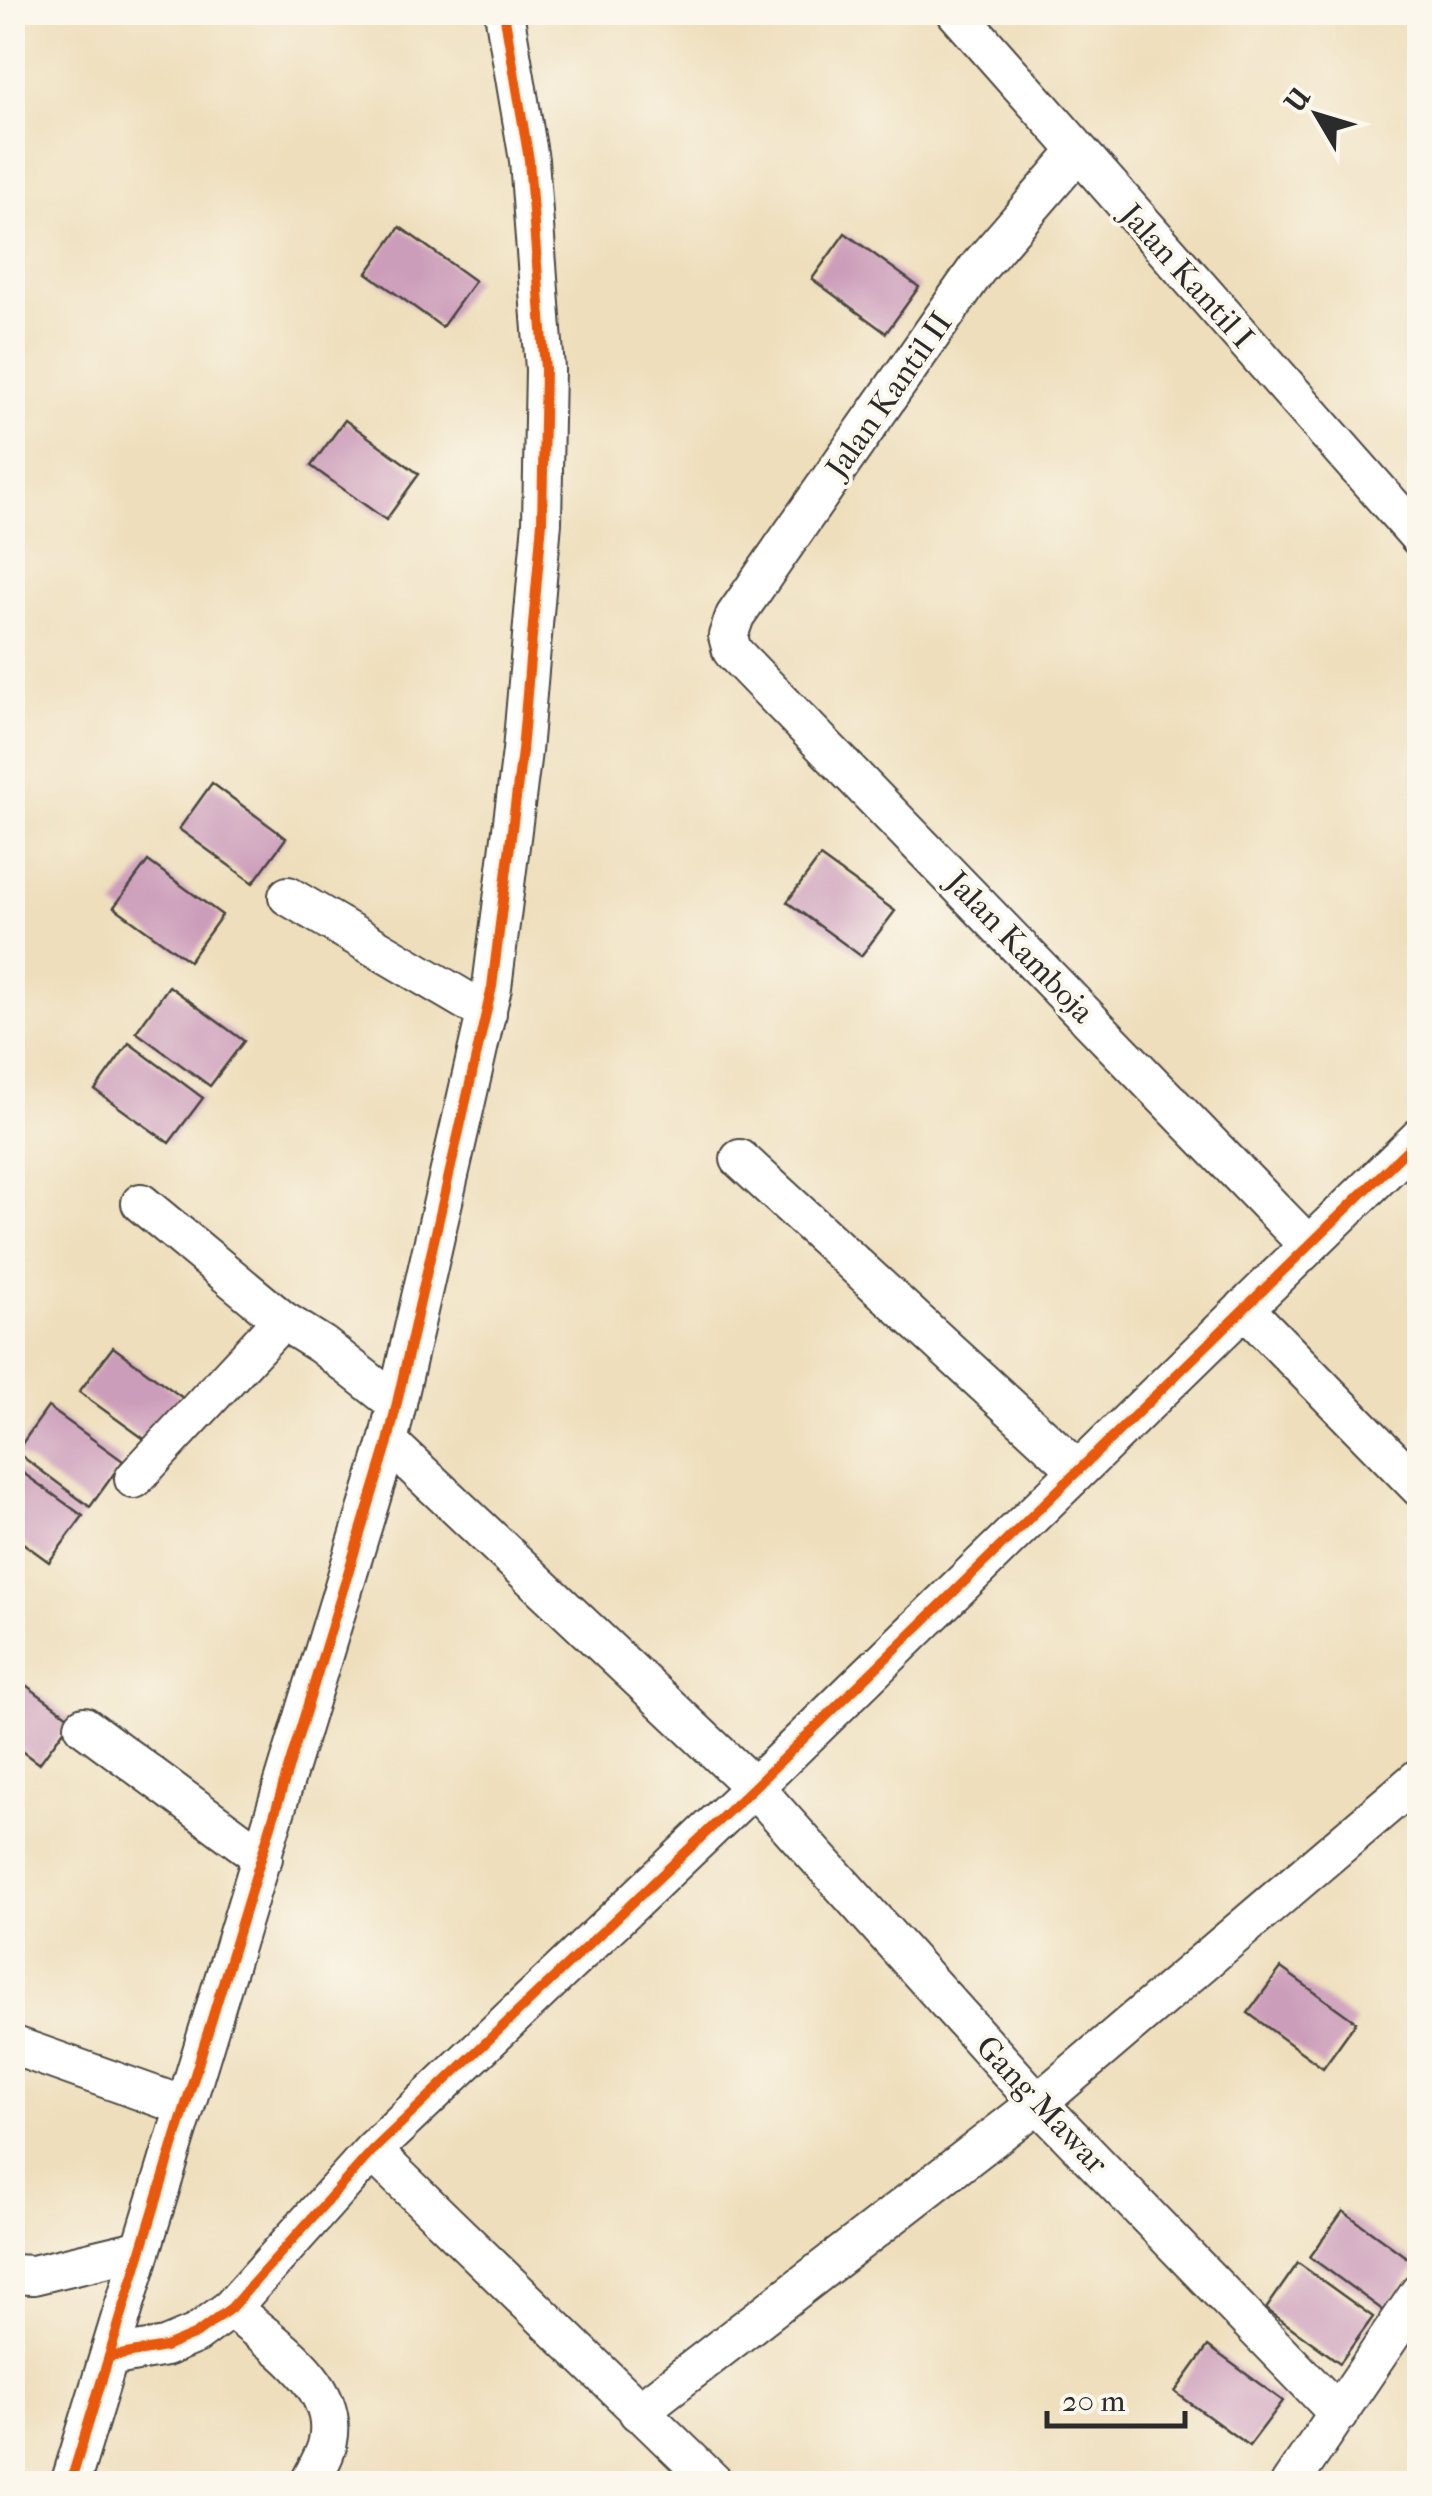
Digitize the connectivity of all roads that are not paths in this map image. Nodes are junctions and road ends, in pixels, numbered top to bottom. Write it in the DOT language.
graph roads {
  1 [pos="504,12"];
  2 [pos="956,12"];
  3 [pos="1077,153"];
  4 [pos="1420,538"];
  5 [pos="732,651"];
  6 [pos="288,896"];
  7 [pos="487,1013"];
  8 [pos="1420,1137"];
  9 [pos="740,1159"];
  10 [pos="141,1202"];
  11 [pos="1306,1244"];
  12 [pos="1244,1308"];
  13 [pos="282,1320"];
  14 [pos="397,1404"];
  15 [pos="388,1442"];
  16 [pos="1076,1468"];
  17 [pos="134,1479"];
  18 [pos="1420,1488"];
  19 [pos="84,1726"];
  20 [pos="1420,1777"];
  21 [pos="754,1787"];
  22 [pos="263,1858"];
  23 [pos="12,2045"];
  24 [pos="1038,2103"];
  25 [pos="184,2106"];
  26 [pos="372,2151"];
  27 [pos="138,2250"];
  28 [pos="12,2274"];
  29 [pos="1420,2292"];
  30 [pos="231,2308"];
  31 [pos="109,2357"];
  32 [pos="638,2412"];
  33 [pos="1339,2414"];
  34 [pos="70,2484"];
  35 [pos="308,2484"];
  36 [pos="715,2484"];
  37 [pos="1290,2484"];
  1 -- 7 [label="street"];
  2 -- 3 [label="street, Jalan Kantil I"];
  3 -- 4 [label="street, Jalan Kantil I"];
  3 -- 5 [label="street, Jalan Kantil II"];
  5 -- 11 [label="street, Jalan Kamboja"];
  6 -- 7 [label="street"];
  7 -- 14 [label="street"];
  8 -- 11 [label="street"];
  9 -- 16 [label="street"];
  10 -- 13 [label="street"];
  11 -- 12 [label="street"];
  12 -- 16 [label="street"];
  12 -- 18 [label="street"];
  13 -- 14 [label="street"];
  13 -- 17 [label="street"];
  14 -- 15 [label="street"];
  15 -- 21 [label="street, Gang Mawar"];
  15 -- 22 [label="street"];
  16 -- 21 [label="street"];
  19 -- 22 [label="street"];
  20 -- 24 [label="street"];
  21 -- 24 [label="street, Gang Mawar"];
  21 -- 26 [label="street"];
  22 -- 25 [label="street"];
  23 -- 25 [label="street"];
  24 -- 32 [label="street"];
  24 -- 33 [label="street, Gang Mawar"];
  25 -- 27 [label="street"];
  26 -- 30 [label="street"];
  26 -- 32 [label="street"];
  27 -- 28 [label="street"];
  27 -- 31 [label="street"];
  29 -- 33 [label="street"];
  30 -- 31 [label="street"];
  30 -- 35 [label="street"];
  31 -- 34 [label="street"];
  32 -- 36 [label="street"];
  33 -- 37 [label="street"];
}
